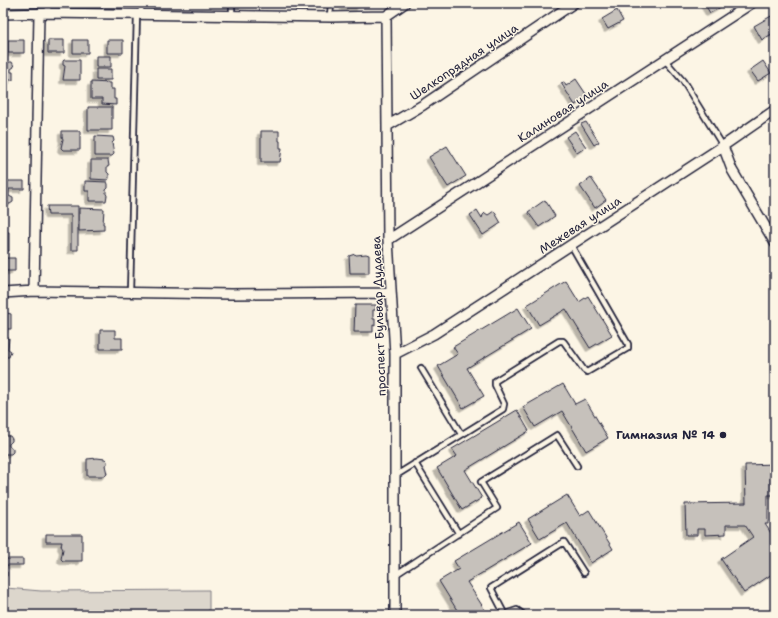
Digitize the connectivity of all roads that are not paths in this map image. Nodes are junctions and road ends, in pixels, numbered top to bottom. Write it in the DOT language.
graph roads {
  1 [pos="141,3"];
  2 [pos="232,3"];
  3 [pos="330,3"];
  4 [pos="395,3"];
  5 [pos="405,3"];
  6 [pos="574,3"];
  7 [pos="752,3"];
  8 [pos="45,10"];
  9 [pos="3,14"];
  10 [pos="139,14"];
  11 [pos="389,14"];
  12 [pos="232,16"];
  13 [pos="330,17"];
  14 [pos="664,59"];
  15 [pos="775,110"];
  16 [pos="387,126"];
  17 [pos="723,146"];
  18 [pos="388,240"];
  19 [pos="775,243"];
  20 [pos="572,245"];
  21 [pos="34,291"];
  22 [pos="130,292"];
  23 [pos="3,293"];
  24 [pos="391,293"];
  25 [pos="395,354"];
  26 [pos="421,368"];
  27 [pos="461,434"];
  28 [pos="415,463"];
  29 [pos="577,466"];
  30 [pos="395,476"];
  31 [pos="459,534"];
  32 [pos="584,573"];
  33 [pos="395,575"];
  34 [pos="503,614"];
  35 [pos="395,615"];
  36 [pos="524,615"];
  1 -- 10 [label="lane"];
  2 -- 12 [label="lane"];
  3 -- 13 [label="lane"];
  4 -- 11 [label="lane"];
  5 -- 11 [label="street"];
  6 -- 16 [label="street, Шелкопрядная улица"];
  7 -- 14 [label="street, Калиновая улица"];
  8 -- 9 [label="street"];
  8 -- 10 [label="street"];
  8 -- 21 [label="street"];
  10 -- 12 [label="street"];
  10 -- 22 [label="lane"];
  11 -- 13 [label="street"];
  11 -- 16 [label="street, проспект Бульвар Дудаева"];
  12 -- 13 [label="street"];
  14 -- 17 [label="lane"];
  14 -- 18 [label="street, Калиновая улица"];
  15 -- 17 [label="street, Межевая улица"];
  16 -- 18 [label="street, проспект Бульвар Дудаева"];
  17 -- 19 [label="street"];
  17 -- 20 [label="street, Межевая улица"];
  18 -- 24 [label="street, проспект Бульвар Дудаева"];
  20 -- 25 [label="street, Межевая улица"];
  20 -- 27 [label="lane"];
  21 -- 22 [label="street"];
  21 -- 23 [label="street"];
  22 -- 24 [label="street"];
  24 -- 25 [label="street, проспект Бульвар Дудаева"];
  25 -- 30 [label="street, проспект Бульвар Дудаева"];
  26 -- 27 [label="lane"];
  27 -- 28 [label="lane"];
  28 -- 30 [label="lane"];
  28 -- 31 [label="lane"];
  29 -- 31 [label="lane"];
  30 -- 33 [label="street, проспект Бульвар Дудаева"];
  31 -- 33 [label="lane"];
  32 -- 34 [label="lane"];
  33 -- 35 [label="street, проспект Бульвар Дудаева"];
  34 -- 36 [label="lane"];
}
